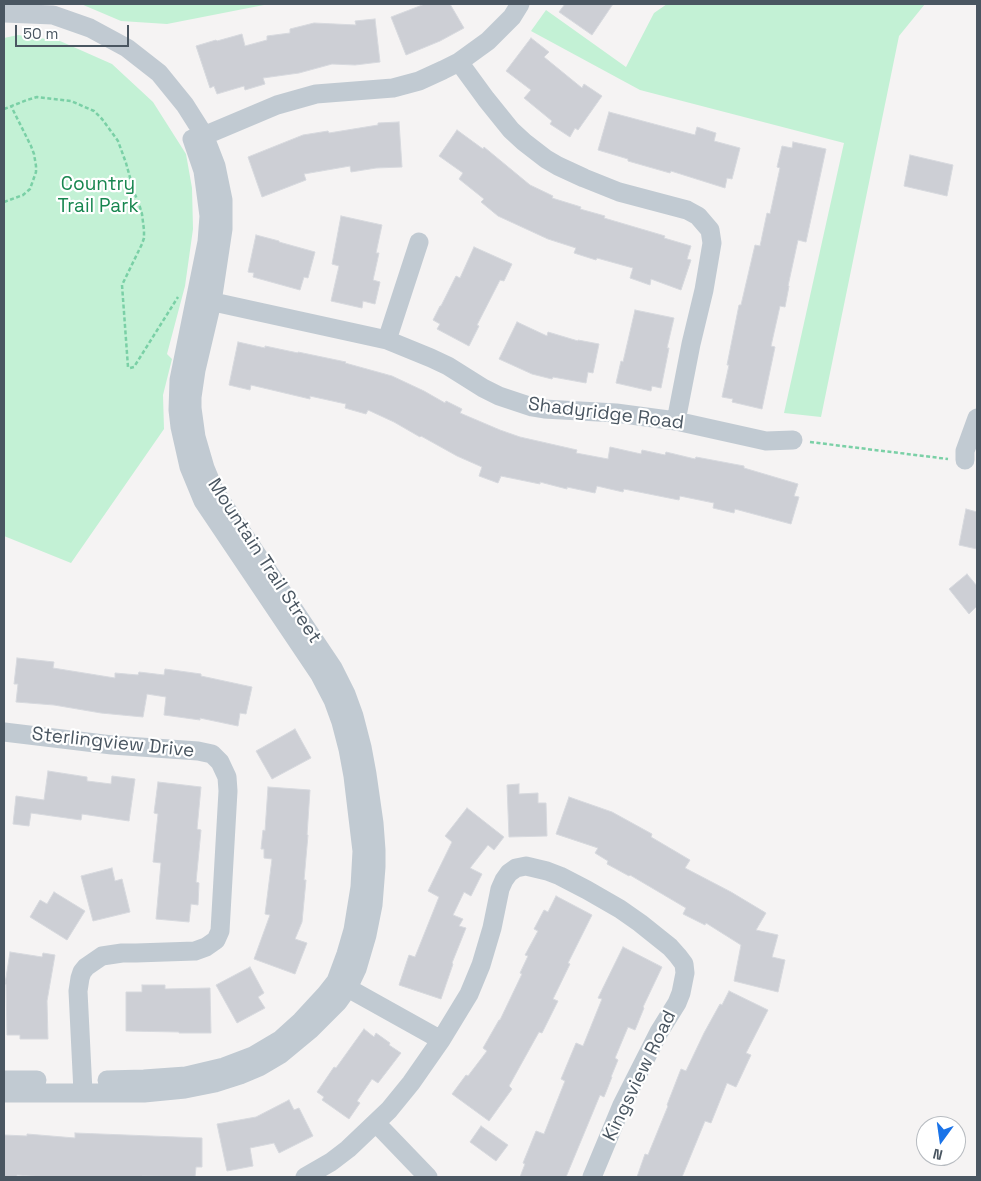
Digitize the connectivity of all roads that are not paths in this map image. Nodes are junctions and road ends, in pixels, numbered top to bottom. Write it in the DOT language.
graph roads {
  1 [pos="520,4"];
  2 [pos="4,12"];
  3 [pos="52,15"];
  4 [pos="4,22"];
  5 [pos="459,62"];
  6 [pos="198,138"];
  7 [pos="419,242"];
  8 [pos="204,300"];
  9 [pos="386,340"];
  10 [pos="977,418"];
  11 [pos="676,421"];
  12 [pos="793,440"];
  13 [pos="966,460"];
  14 [pos="4,732"];
  15 [pos="342,985"];
  16 [pos="441,1040"];
  17 [pos="4,1080"];
  18 [pos="83,1086"];
  19 [pos="4,1093"];
  20 [pos="376,1124"];
  21 [pos="305,1177"];
  22 [pos="428,1177"];
  23 [pos="592,1177"];
  1 -- 5 [label="street"];
  2 -- 3 [label="street, Mountain Trail Street"];
  3 -- 4 [label="street, Mountain Trail Street"];
  3 -- 6 [label="street, Mountain Trail Street"];
  5 -- 6 [label="street"];
  5 -- 11 [label="street"];
  6 -- 8 [label="street, Mountain Trail Street"];
  7 -- 9 [label="street"];
  8 -- 9 [label="street, Shadyridge Road"];
  8 -- 15 [label="street, Mountain Trail Street"];
  9 -- 11 [label="street, Shadyridge Road"];
  10 -- 13 [label="street"];
  11 -- 12 [label="street, Shadyridge Road"];
  14 -- 18 [label="street, Sterlingview Drive"];
  15 -- 16 [label="street"];
  15 -- 18 [label="street, Mountain Trail Street"];
  16 -- 20 [label="street"];
  16 -- 23 [label="street, Kingsview Road"];
  17 -- 18 [label="street"];
  18 -- 19 [label="street"];
  20 -- 21 [label="street"];
  20 -- 22 [label="street"];
}
